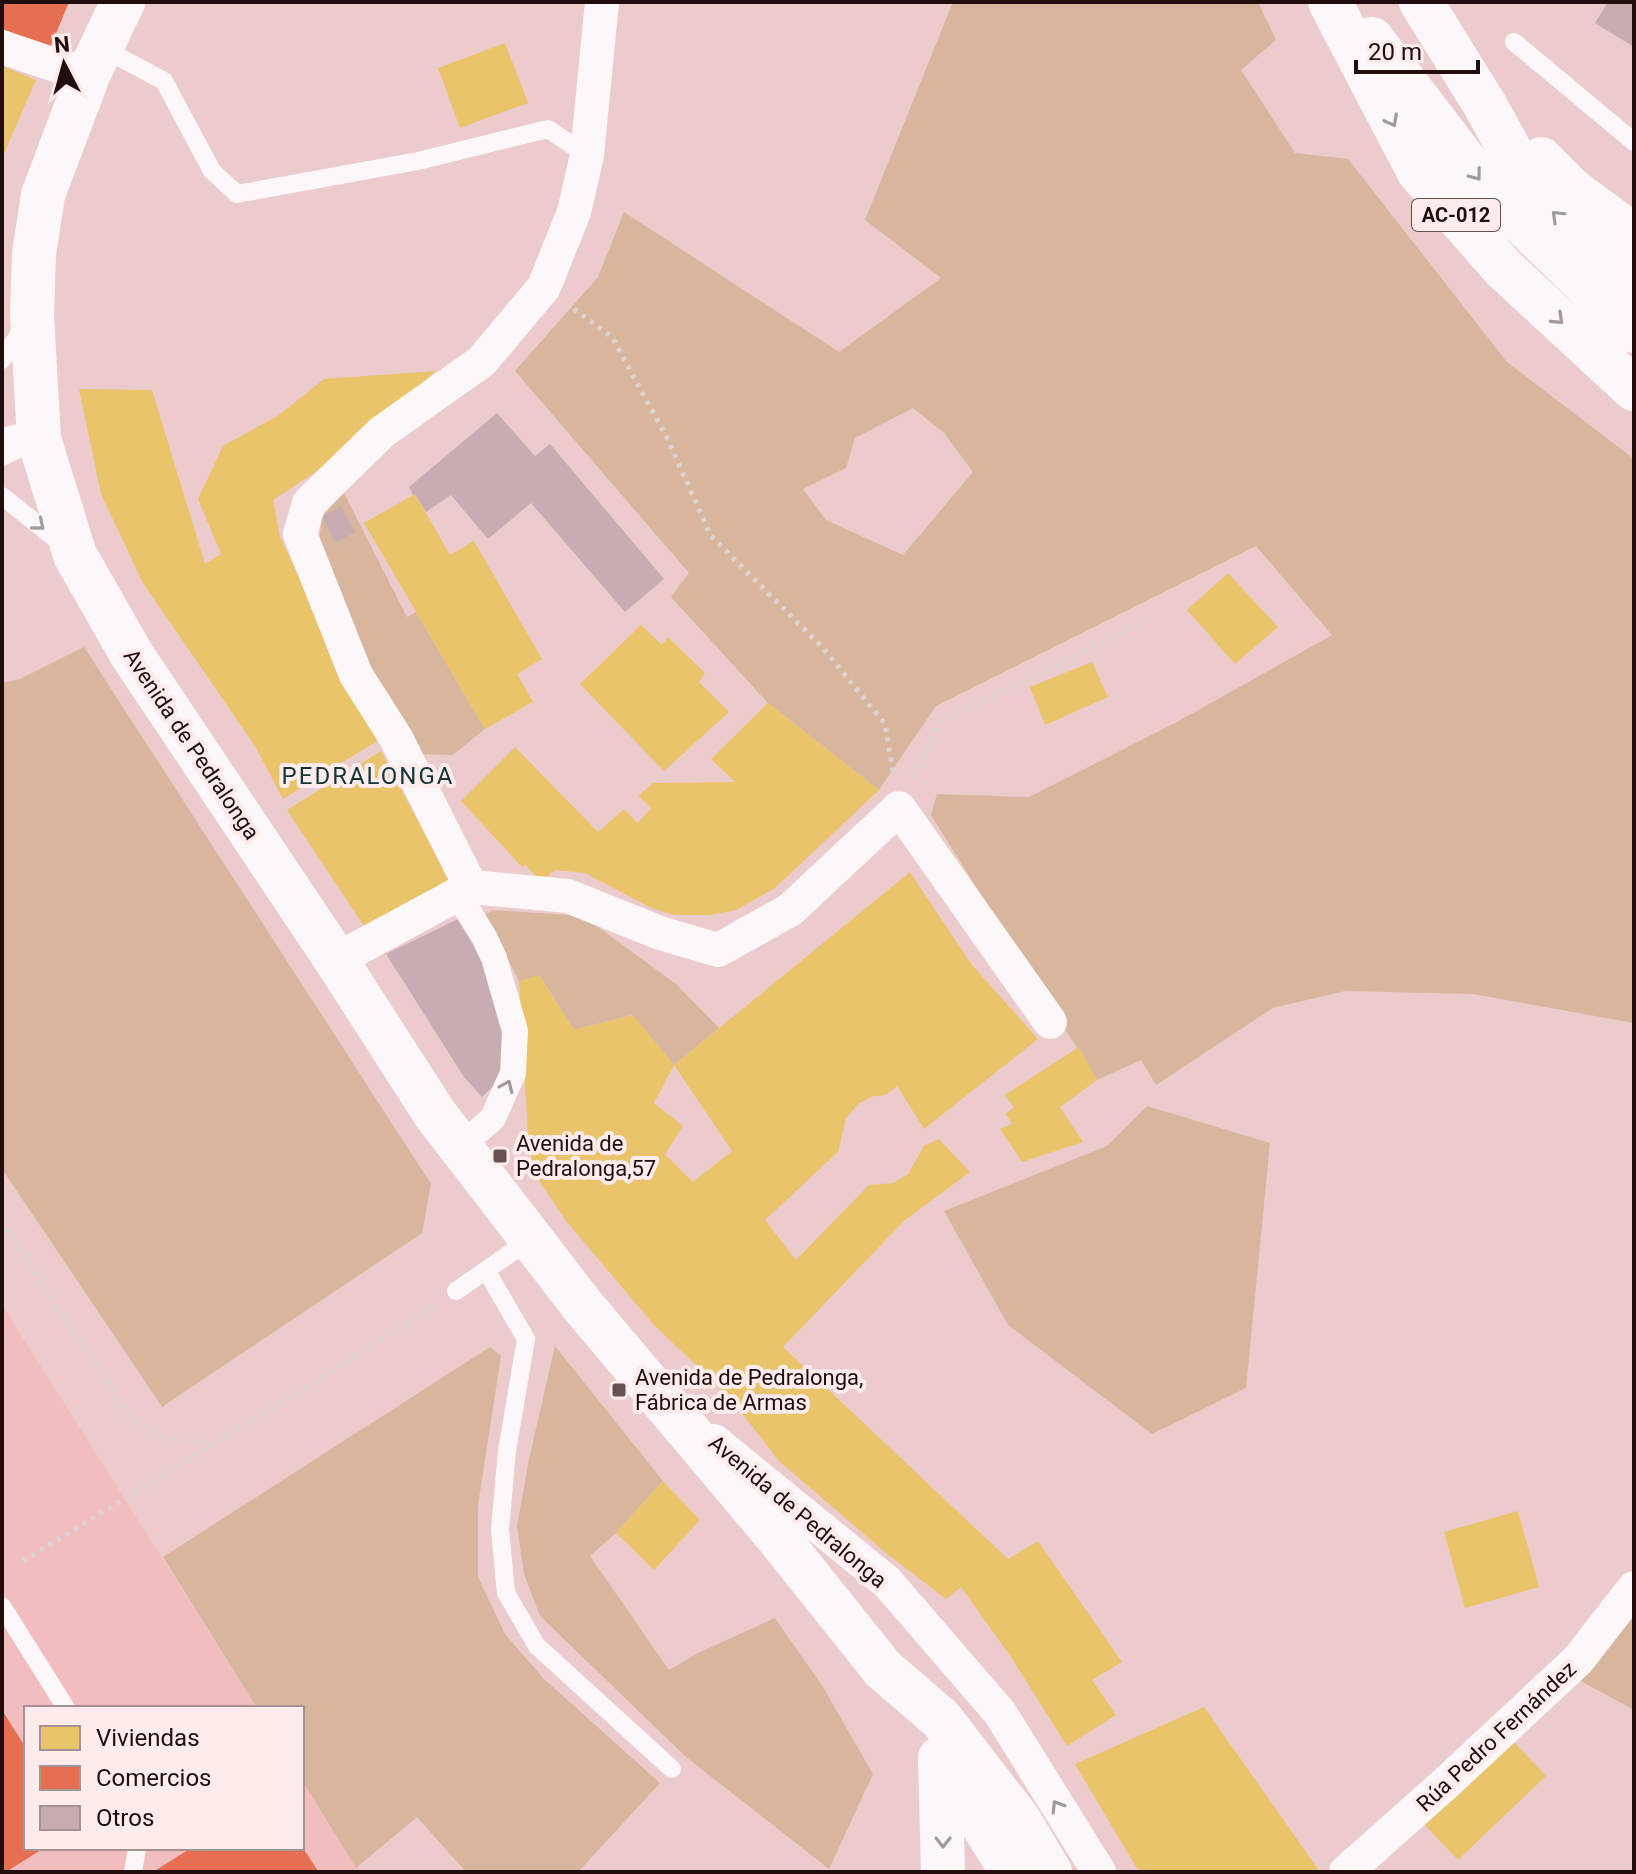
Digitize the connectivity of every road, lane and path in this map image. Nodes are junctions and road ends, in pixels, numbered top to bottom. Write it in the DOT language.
graph roads {
  1 [pos="123,2"];
  2 [pos="602,2"];
  3 [pos="1330,2"];
  4 [pos="1343,2"];
  5 [pos="1421,2"];
  6 [pos="1514,42"];
  7 [pos="2,47"];
  8 [pos="96,60"];
  9 [pos="1485,105"];
  10 [pos="1634,142"];
  11 [pos="587,155"];
  12 [pos="1634,236"];
  13 [pos="544,287"];
  14 [pos="1634,289"];
  15 [pos="32,315"];
  16 [pos="1634,331"];
  17 [pos="2,360"];
  18 [pos="1634,389"];
  19 [pos="14,444"];
  20 [pos="2,496"];
  21 [pos="75,555"];
  22 [pos="1139,625"];
  23 [pos="396,738"];
  24 [pos="899,808"];
  25 [pos="249,829"];
  26 [pos="465,891"];
  27 [pos="336,960"];
  28 [pos="1050,1022"];
  29 [pos="461,1146"];
  30 [pos="2,1221"];
  31 [pos="531,1239"];
  32 [pos="486,1270"];
  33 [pos="456,1291"];
  34 [pos="655,1392"];
  35 [pos="214,1444"];
  36 [pos="23,1561"];
  37 [pos="1634,1588"];
  38 [pos="2,1606"];
  39 [pos="883,1669"];
  40 [pos="65,1706"];
  41 [pos="940,1755"];
  42 [pos="672,1769"];
  43 [pos="137,1850"];
  44 [pos="133,1872"];
  45 [pos="943,1872"];
  46 [pos="1012,1872"];
  47 [pos="1050,1872"];
  48 [pos="1099,1872"];
  49 [pos="1346,1872"];
  1 -- 8 [label="main road, Avenida de Pedralonga"];
  2 -- 11 [label="street"];
  3 -- 18 [label="main road, AC-012, one-way"];
  4 -- 16 [label="main road, AC-012, one-way"];
  5 -- 9 [label="main road, AC-012"];
  6 -- 10 [label="lane"];
  7 -- 8 [label="street"];
  8 -- 11 [label="lane"];
  8 -- 15 [label="main road, Avenida de Pedralonga"];
  9 -- 12 [label="main road, AC-012"];
  14 -- 9 [label="main road, AC-012, one-way"];
  11 -- 13 [label="street"];
  13 -- 23 [label="street"];
  13 -- 24 [label="path"];
  15 -- 17 [label="lane"];
  15 -- 19 [label="main road, Avenida de Pedralonga"];
  19 -- 21 [label="main road, Avenida de Pedralonga"];
  20 -- 21 [label="lane, one-way"];
  21 -- 25 [label="main road, Avenida de Pedralonga"];
  22 -- 24 [label="path"];
  23 -- 25 [label="path"];
  23 -- 26 [label="street"];
  24 -- 26 [label="street"];
  24 -- 28 [label="street"];
  25 -- 27 [label="main road, Avenida de Pedralonga"];
  26 -- 27 [label="street"];
  29 -- 26 [label="street, one-way"];
  27 -- 29 [label="main road, Avenida de Pedralonga"];
  29 -- 31 [label="main road, Avenida de Pedralonga"];
  30 -- 35 [label="path"];
  31 -- 32 [label="lane"];
  31 -- 34 [label="main road, Avenida de Pedralonga"];
  32 -- 33 [label="lane"];
  32 -- 42 [label="lane"];
  33 -- 35 [label="path"];
  34 -- 39 [label="main road, Avenida de Pedralonga"];
  48 -- 34 [label="street, Avenida de Pedralonga, one-way"];
  35 -- 36 [label="path"];
  37 -- 49 [label="street, Rúa Pedro Fernández"];
  38 -- 40 [label="lane"];
  39 -- 41 [label="main road"];
  39 -- 47 [label="main road, Avenida de Pedralonga"];
  41 -- 45 [label="main road, one-way"];
  41 -- 46 [label="main road"];
  43 -- 44 [label="lane"];
}
